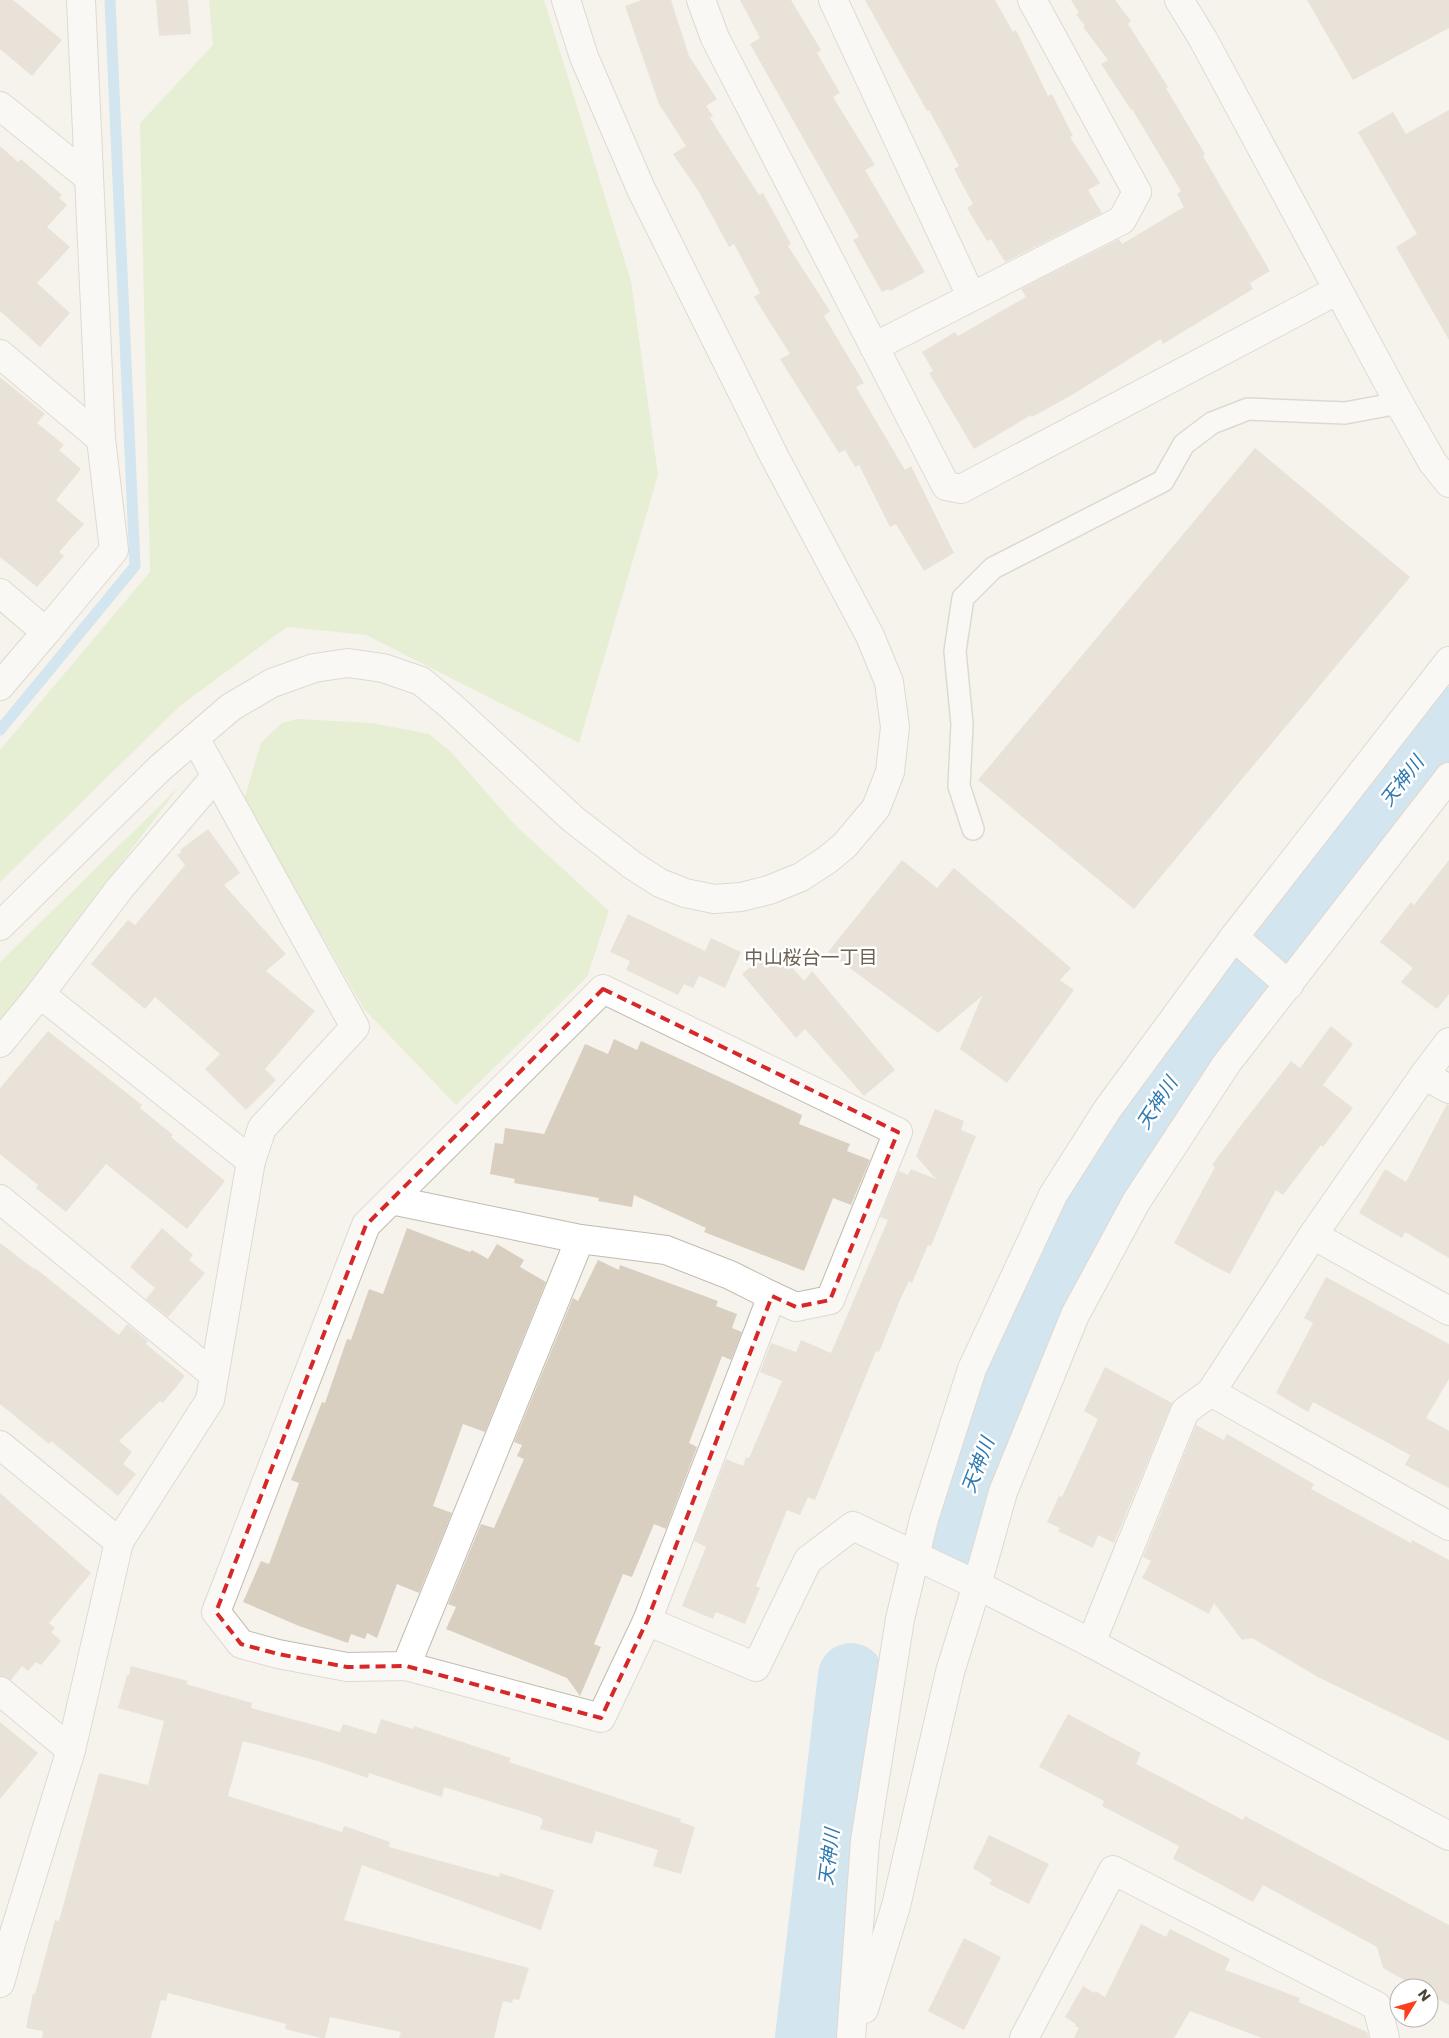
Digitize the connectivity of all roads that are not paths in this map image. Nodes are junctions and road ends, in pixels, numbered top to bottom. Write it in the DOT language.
graph roads {
  1 [pos="81,0"];
  2 [pos="566,0"];
  3 [pos="701,0"];
  4 [pos="833,0"];
  5 [pos="1032,0"];
  6 [pos="1179,0"];
  7 [pos="0,106"];
  8 [pos="88,177"];
  9 [pos="1338,290"];
  10 [pos="972,296"];
  11 [pos="874,348"];
  12 [pos="0,354"];
  13 [pos="1399,403"];
  14 [pos="101,439"];
  15 [pos="1449,483"];
  16 [pos="0,593"];
  17 [pos="46,632"];
  18 [pos="1449,661"];
  19 [pos="0,686"];
  20 [pos="195,738"];
  21 [pos="216,776"];
  22 [pos="1449,777"];
  23 [pos="973,829"];
  24 [pos="0,926"];
  25 [pos="1234,937"];
  26 [pos="1289,985"];
  27 [pos="40,994"];
  28 [pos="1449,1042"];
  29 [pos="0,1043"];
  30 [pos="1424,1075"];
  31 [pos="1449,1089"];
  32 [pos="251,1161"];
  33 [pos="0,1199"];
  34 [pos="391,1200"];
  35 [pos="1312,1234"];
  36 [pos="580,1239"];
  37 [pos="772,1296"];
  38 [pos="1449,1311"];
  39 [pos="214,1375"];
  40 [pos="1211,1392"];
  41 [pos="0,1445"];
  42 [pos="1449,1526"];
  43 [pos="119,1542"];
  44 [pos="915,1556"];
  45 [pos="977,1585"];
  46 [pos="647,1621"];
  47 [pos="1091,1643"];
  48 [pos="406,1666"];
  49 [pos="0,1691"];
  50 [pos="71,1750"];
  51 [pos="1449,1836"];
  52 [pos="6,1935"];
  53 [pos="0,1983"];
  54 [pos="853,2038"];
  55 [pos="1024,2038"];
  56 [pos="1385,2038"];
  1 -- 8 [label="street"];
  2 -- 20 [label="street"];
  3 -- 11 [label="street"];
  4 -- 10 [label="street"];
  5 -- 10 [label="street"];
  6 -- 9 [label="street"];
  7 -- 8 [label="street"];
  8 -- 14 [label="street"];
  9 -- 11 [label="street"];
  9 -- 13 [label="street"];
  10 -- 11 [label="street"];
  12 -- 14 [label="street"];
  13 -- 15 [label="street"];
  13 -- 23 [label="lane"];
  14 -- 17 [label="street"];
  16 -- 17 [label="street"];
  17 -- 19 [label="street"];
  18 -- 25 [label="street"];
  20 -- 21 [label="street"];
  20 -- 24 [label="street"];
  21 -- 27 [label="street"];
  21 -- 32 [label="street"];
  22 -- 26 [label="street"];
  25 -- 26 [label="street"];
  25 -- 44 [label="street"];
  26 -- 45 [label="street"];
  27 -- 29 [label="street"];
  27 -- 32 [label="street"];
  28 -- 30 [label="street"];
  30 -- 31 [label="street"];
  30 -- 35 [label="street"];
  32 -- 39 [label="street"];
  33 -- 39 [label="street"];
  34 -- 36 [label="street"];
  34 -- 37 [label="street"];
  34 -- 48 [label="street"];
  35 -- 38 [label="street"];
  35 -- 40 [label="street"];
  36 -- 37 [label="street"];
  36 -- 48 [label="street"];
  37 -- 46 [label="street"];
  39 -- 43 [label="street"];
  40 -- 42 [label="street"];
  40 -- 47 [label="street"];
  41 -- 43 [label="street"];
  43 -- 50 [label="street"];
  44 -- 45 [label="street"];
  44 -- 46 [label="street"];
  44 -- 54 [label="street"];
  45 -- 47 [label="street"];
  45 -- 54 [label="street"];
  46 -- 48 [label="street"];
  47 -- 51 [label="street"];
  49 -- 50 [label="street"];
  50 -- 52 [label="street"];
  52 -- 53 [label="street"];
  55 -- 56 [label="street"];
}
